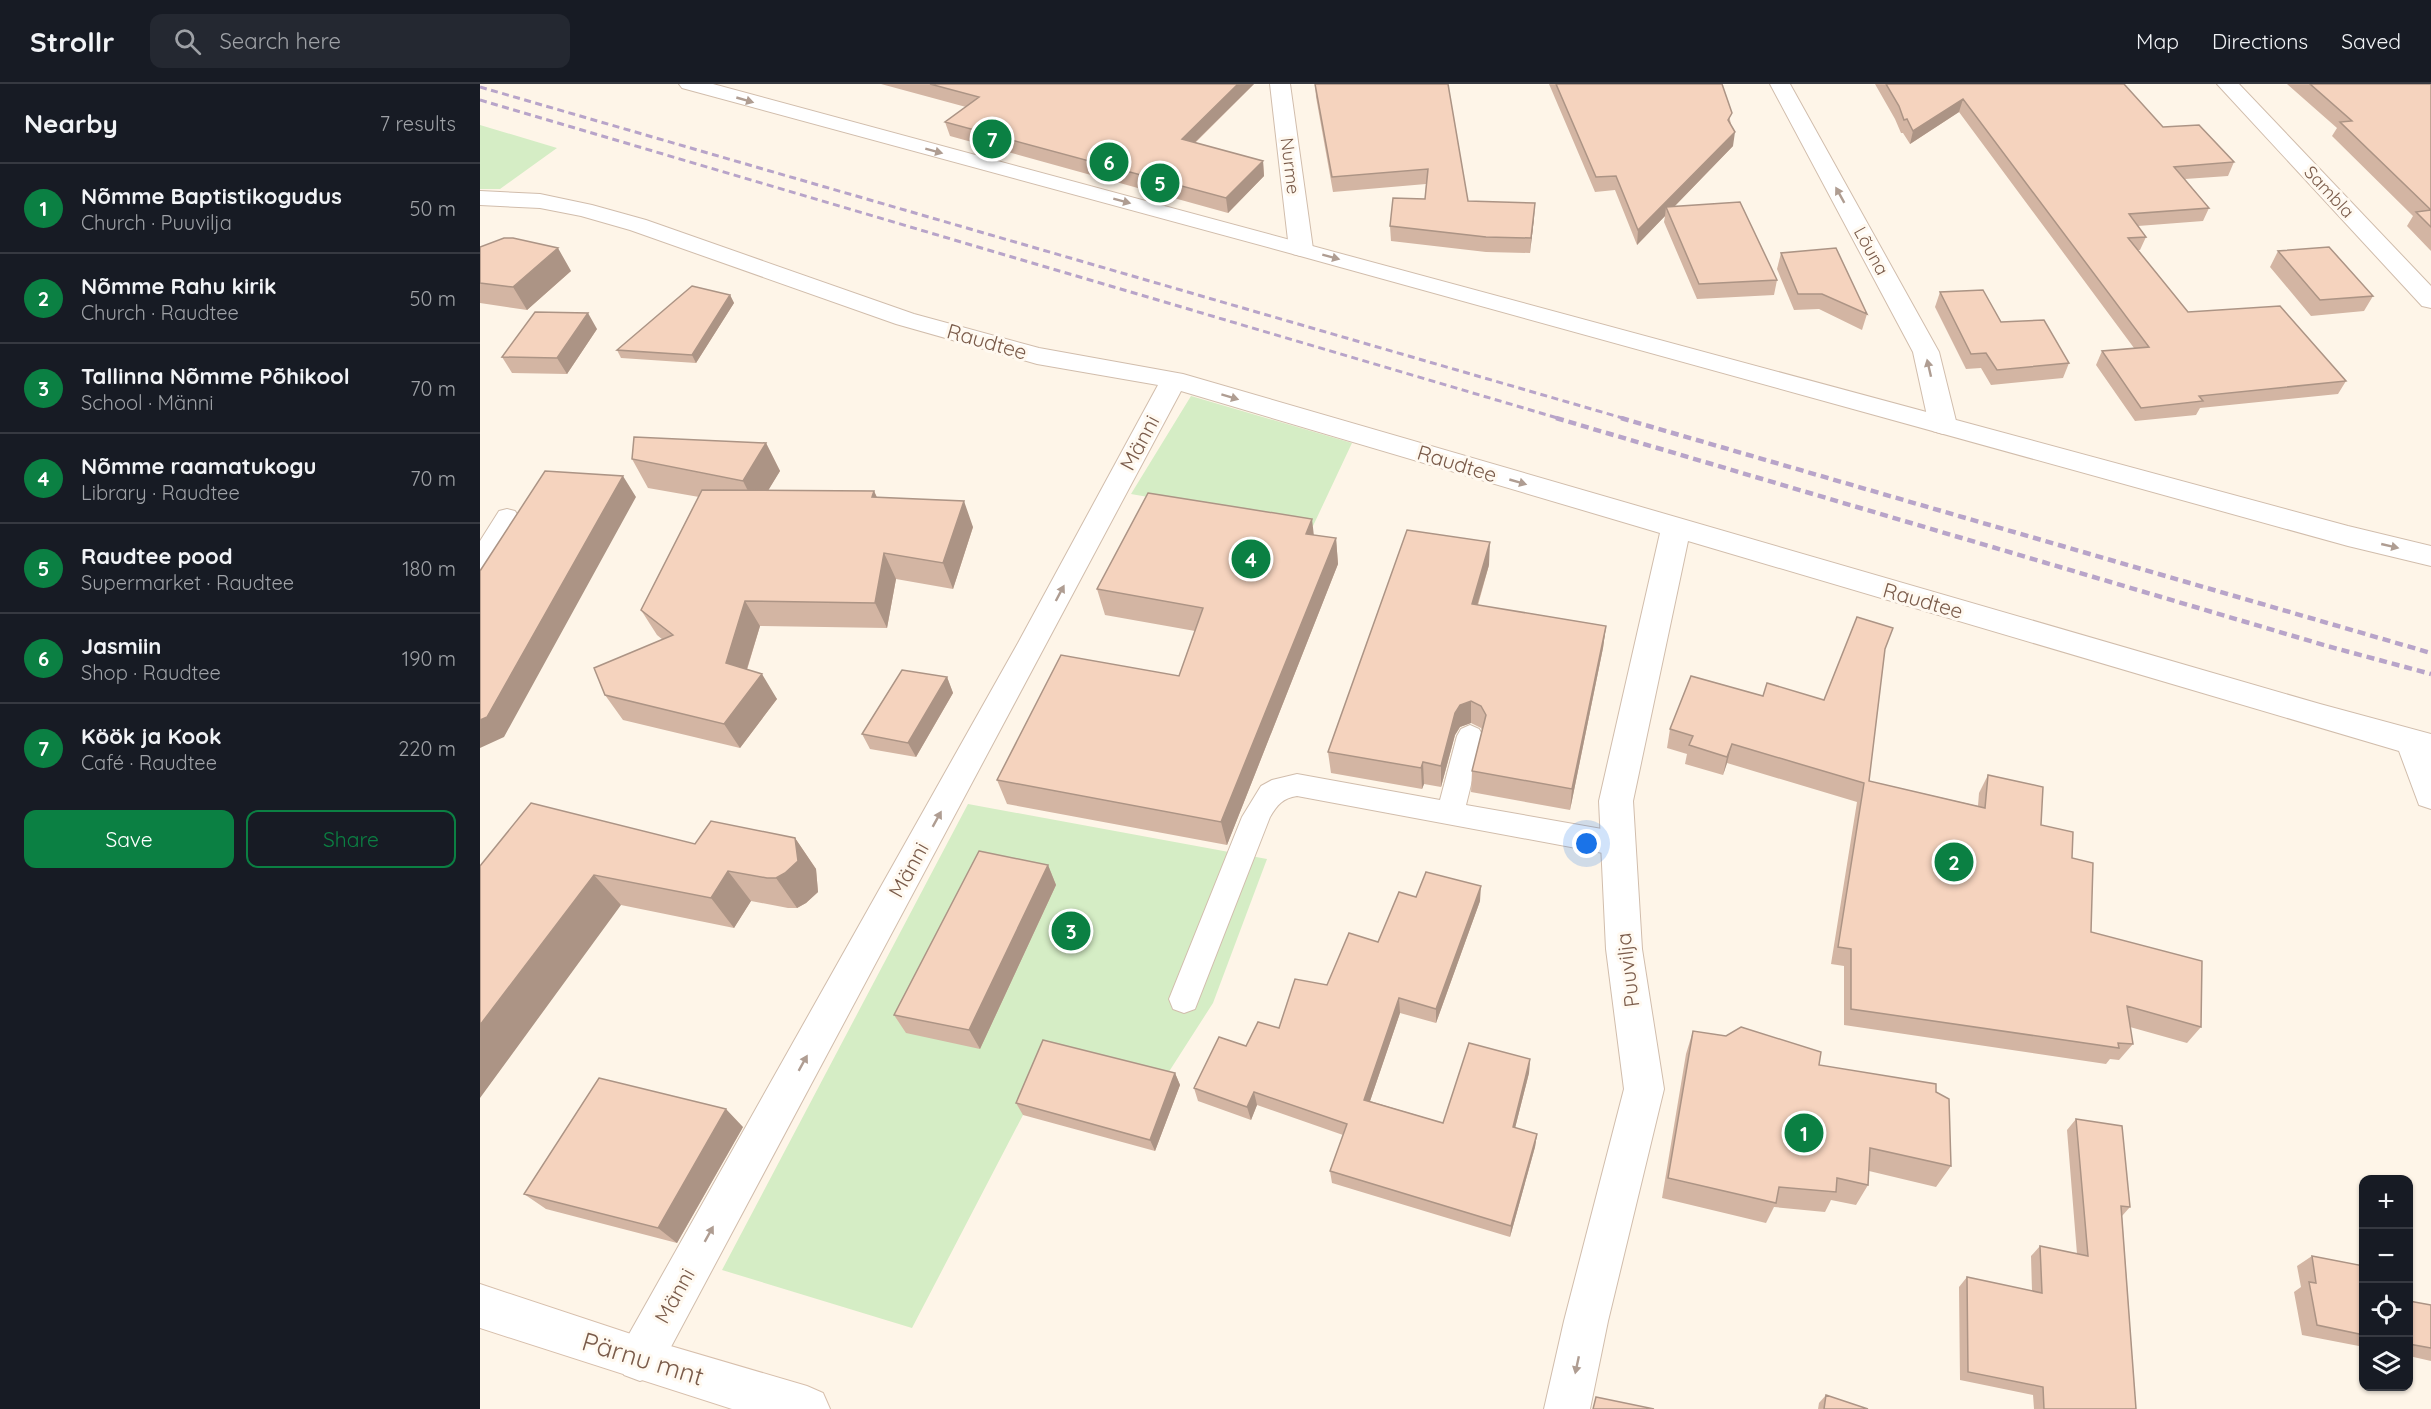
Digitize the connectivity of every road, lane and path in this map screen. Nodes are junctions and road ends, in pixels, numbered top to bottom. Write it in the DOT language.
graph roads {
  1 [pos="689,84"];
  2 [pos="1280,84"];
  3 [pos="1780,84"];
  4 [pos="2227,84"];
  5 [pos="480,198"];
  6 [pos="1301,249"];
  7 [pos="2431,301"];
  8 [pos="1174,380"];
  9 [pos="1943,425"];
  10 [pos="507,517"];
  11 [pos="1676,528"];
  12 [pos="2431,556"];
  13 [pos="480,560"];
  14 [pos="1470,736"];
  15 [pos="2422,745"];
  16 [pos="2431,795"];
  17 [pos="1450,813"];
  18 [pos="1618,844"];
  19 [pos="1184,999"];
  20 [pos="480,1306"];
  21 [pos="640,1359"];
  22 [pos="807,1409"];
  23 [pos="1567,1409"];
  1 -- 6 [label="street, one-way"];
  2 -- 6 [label="street, Nurme"];
  9 -- 3 [label="street, Lõuna, one-way"];
  4 -- 7 [label="street, Sambla"];
  5 -- 8 [label="street, Raudtee"];
  6 -- 9 [label="street, one-way"];
  8 -- 11 [label="street, Raudtee, one-way"];
  21 -- 8 [label="street, Männi, one-way"];
  9 -- 12 [label="street, one-way"];
  10 -- 13 [label="lane"];
  11 -- 15 [label="street, Raudtee"];
  11 -- 18 [label="street, Puuvilja"];
  14 -- 17 [label="lane"];
  15 -- 16 [label="street"];
  17 -- 18 [label="lane"];
  17 -- 19 [label="lane"];
  18 -- 23 [label="street, Puuvilja, one-way"];
  20 -- 21 [label="street, Pärnu mnt"];
  21 -- 22 [label="street, Pärnu mnt"];
}
